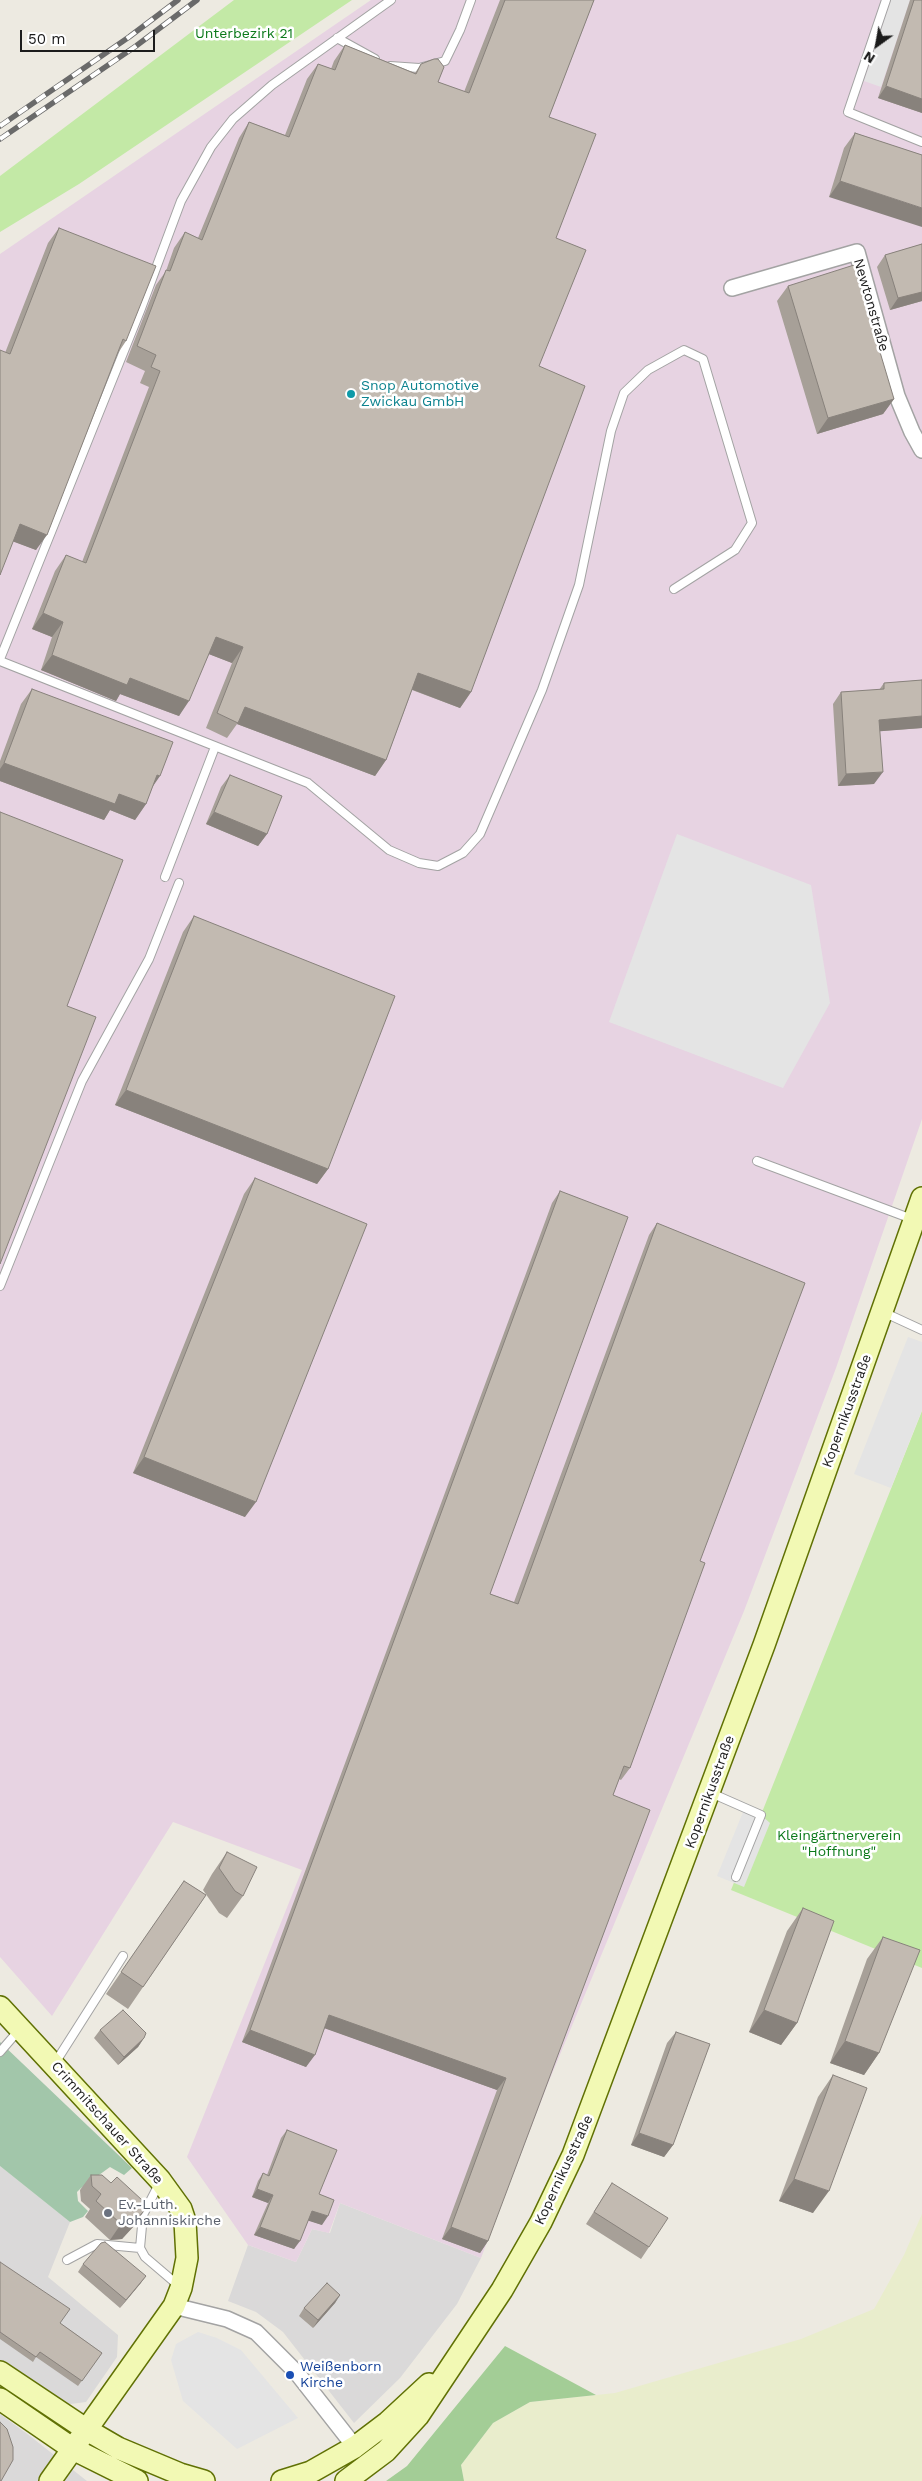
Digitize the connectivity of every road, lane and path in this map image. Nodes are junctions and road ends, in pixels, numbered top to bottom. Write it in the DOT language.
graph roads {
  1 [pos="391,0"];
  2 [pos="471,0"];
  3 [pos="886,0"];
  4 [pos="337,38"];
  5 [pos="922,142"];
  6 [pos="732,288"];
  7 [pos="922,450"];
  8 [pos="674,588"];
  9 [pos="0,660"];
  10 [pos="215,747"];
  11 [pos="165,877"];
  12 [pos="179,883"];
  13 [pos="757,1161"];
  14 [pos="922,1198"];
  15 [pos="914,1220"];
  16 [pos="0,1286"];
  17 [pos="883,1312"];
  18 [pos="922,1330"];
  19 [pos="709,1793"];
  20 [pos="736,1877"];
  21 [pos="123,1956"];
  22 [pos="0,2007"];
  23 [pos="21,2028"];
  24 [pos="0,2052"];
  25 [pos="54,2065"];
  26 [pos="160,2180"];
  27 [pos="140,2248"];
  28 [pos="67,2260"];
  29 [pos="178,2297"];
  30 [pos="451,2364"];
  31 [pos="0,2372"];
  32 [pos="0,2399"];
  33 [pos="87,2430"];
  34 [pos="355,2447"];
  35 [pos="73,2449"];
  36 [pos="50,2481"];
  37 [pos="137,2481"];
  38 [pos="204,2481"];
  39 [pos="282,2481"];
  40 [pos="346,2481"];
  1 -- 4 [label="lane"];
  2 -- 4 [label="lane"];
  3 -- 5 [label="lane"];
  4 -- 9 [label="lane"];
  6 -- 7 [label="street, Newtonstraße"];
  8 -- 10 [label="lane"];
  9 -- 10 [label="lane"];
  10 -- 11 [label="lane"];
  12 -- 16 [label="lane"];
  13 -- 15 [label="lane"];
  14 -- 15 [label="street, Kopernikusstraße"];
  15 -- 17 [label="street, Kopernikusstraße"];
  17 -- 18 [label="lane"];
  17 -- 19 [label="street, Kopernikusstraße"];
  19 -- 20 [label="lane"];
  19 -- 30 [label="street, Kopernikusstraße"];
  21 -- 25 [label="lane"];
  22 -- 23 [label="street, Crimmitschauer Straße"];
  23 -- 24 [label="lane"];
  23 -- 25 [label="street, Crimmitschauer Straße"];
  25 -- 26 [label="street, Crimmitschauer Straße"];
  26 -- 27 [label="lane"];
  26 -- 29 [label="street, Crimmitschauer Straße"];
  27 -- 28 [label="lane"];
  27 -- 29 [label="lane"];
  29 -- 33 [label="street, Crimmitschauer Straße"];
  29 -- 34 [label="street"];
  30 -- 34 [label="street, Kopernikusstraße"];
  30 -- 40 [label="street, Kopernikusstraße"];
  31 -- 33 [label="street"];
  32 -- 35 [label="street"];
  33 -- 35 [label="street, Crimmitschauer Straße"];
  33 -- 38 [label="street"];
  34 -- 39 [label="street, Kopernikusstraße"];
  35 -- 36 [label="street, Crimmitschauer Straße"];
  35 -- 37 [label="street"];
}
